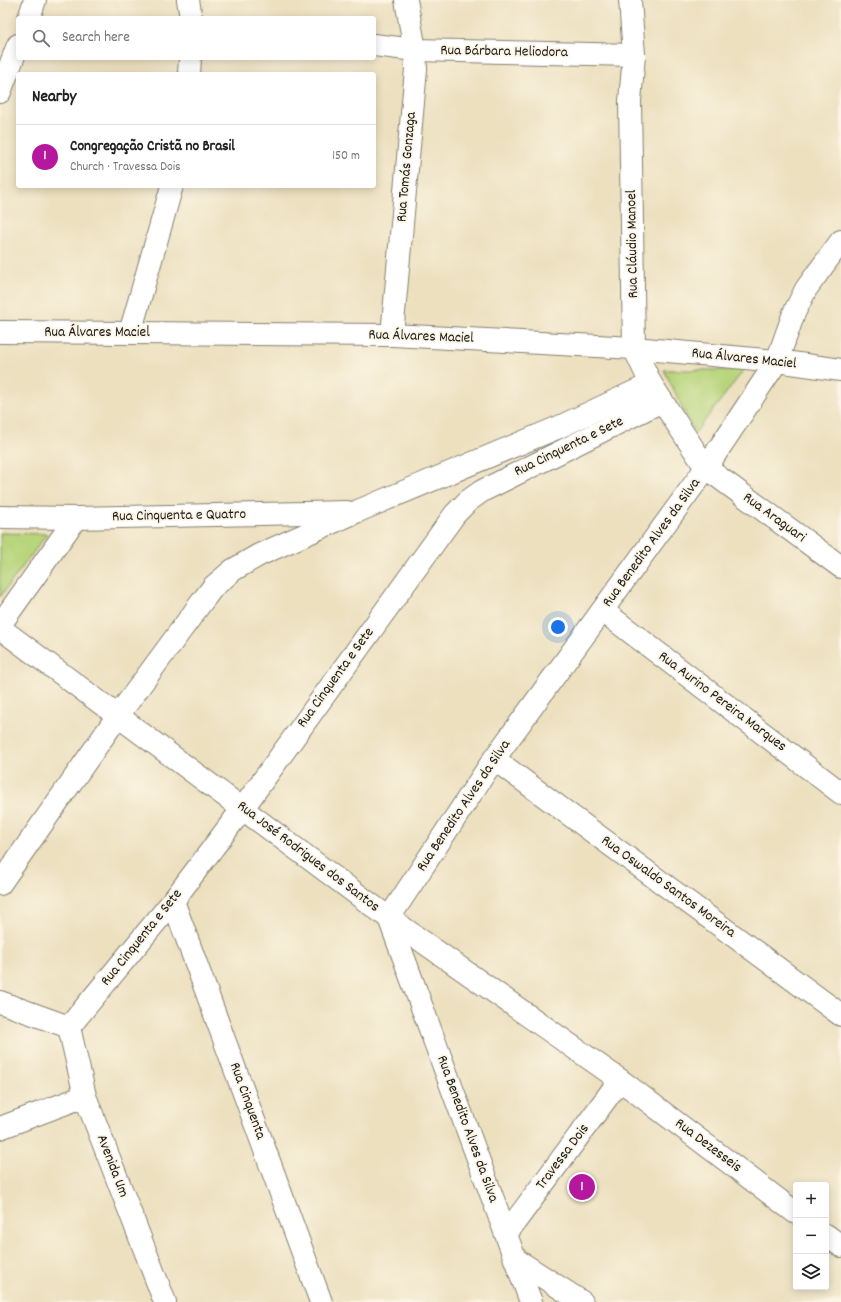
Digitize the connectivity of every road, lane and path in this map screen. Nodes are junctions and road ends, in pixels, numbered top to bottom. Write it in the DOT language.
graph roads {
  1 [pos="35,0"];
  2 [pos="188,0"];
  3 [pos="406,0"];
  4 [pos="630,0"];
  5 [pos="29,16"];
  6 [pos="191,16"];
  7 [pos="376,45"];
  8 [pos="415,50"];
  9 [pos="16,51"];
  10 [pos="634,55"];
  11 [pos="190,60"];
  12 [pos="189,72"];
  13 [pos="0,92"];
  14 [pos="171,188"];
  15 [pos="841,241"];
  16 [pos="0,332"];
  17 [pos="130,333"];
  18 [pos="392,335"];
  19 [pos="634,348"];
  20 [pos="777,361"];
  21 [pos="841,370"];
  22 [pos="656,393"];
  23 [pos="706,468"];
  24 [pos="358,511"];
  25 [pos="0,517"];
  26 [pos="76,518"];
  27 [pos="841,567"];
  28 [pos="602,611"];
  29 [pos="0,625"];
  30 [pos="0,628"];
  31 [pos="118,717"];
  32 [pos="494,759"];
  33 [pos="841,793"];
  34 [pos="242,808"];
  35 [pos="0,884"];
  36 [pos="172,901"];
  37 [pos="389,918"];
  38 [pos="0,1002"];
  39 [pos="841,1015"];
  40 [pos="69,1027"];
  41 [pos="620,1080"];
  42 [pos="85,1096"];
  43 [pos="0,1128"];
  44 [pos="793,1211"];
  45 [pos="506,1234"];
  46 [pos="829,1237"];
  47 [pos="841,1246"];
  48 [pos="516,1259"];
  49 [pos="165,1302"];
  50 [pos="321,1302"];
  51 [pos="532,1302"];
  52 [pos="582,1302"];
  1 -- 5 [label="street"];
  2 -- 6 [label="street"];
  3 -- 8 [label="street, Rua Tomás Gonzaga"];
  4 -- 10 [label="street, Rua Cláudio Manoel"];
  7 -- 8 [label="street, Rua Bárbara Heliodora"];
  8 -- 10 [label="street, Rua Bárbara Heliodora"];
  8 -- 18 [label="street, Rua Tomás Gonzaga"];
  9 -- 13 [label="street"];
  10 -- 19 [label="street, Rua Cláudio Manoel"];
  11 -- 12 [label="street"];
  14 -- 17 [label="street"];
  15 -- 20 [label="street, Rua Benedito Alves da Silva"];
  16 -- 17 [label="street, Rua Álvares Maciel"];
  17 -- 18 [label="street, Rua Álvares Maciel"];
  18 -- 19 [label="street, Rua Álvares Maciel"];
  19 -- 20 [label="street, Rua Álvares Maciel"];
  19 -- 22 [label="street, Rua Cláudio Manoel"];
  20 -- 21 [label="street, Rua Álvares Maciel"];
  20 -- 23 [label="street, Rua Benedito Alves da Silva"];
  22 -- 23 [label="street, Rua Cláudio Manoel"];
  22 -- 24 [label="street"];
  22 -- 34 [label="street, Rua Cinquenta e Sete"];
  23 -- 27 [label="street, Rua Araguari"];
  23 -- 28 [label="street, Rua Benedito Alves da Silva"];
  24 -- 26 [label="street, Rua Cinquenta e Quatro"];
  24 -- 31 [label="street"];
  25 -- 26 [label="street, Rua Cinquenta e Quatro"];
  26 -- 29 [label="street"];
  28 -- 32 [label="street, Rua Benedito Alves da Silva"];
  28 -- 33 [label="street, Rua Aurino Pereira Marques"];
  30 -- 31 [label="street, Rua José Rodrigues dos Santos"];
  31 -- 34 [label="street, Rua José Rodrigues dos Santos"];
  31 -- 35 [label="street"];
  32 -- 37 [label="street, Rua Benedito Alves da Silva"];
  32 -- 39 [label="street, Rua Oswaldo Santos Moreira"];
  34 -- 36 [label="street, Rua Cinquenta e Sete"];
  34 -- 37 [label="street, Rua José Rodrigues dos Santos"];
  36 -- 40 [label="street, Rua Cinquenta e Sete"];
  36 -- 50 [label="street, Rua Cinquenta"];
  37 -- 41 [label="street, Rua José Rodrigues dos Santos"];
  37 -- 45 [label="street, Rua Benedito Alves da Silva"];
  38 -- 40 [label="street"];
  40 -- 42 [label="street, Avenida Um"];
  41 -- 44 [label="street, Rua Dezesseis"];
  41 -- 45 [label="street, Travessa Dois"];
  42 -- 43 [label="street"];
  42 -- 49 [label="street, Avenida Um"];
  45 -- 48 [label="street, Rua Benedito Alves da Silva"];
  46 -- 47 [label="street"];
  48 -- 51 [label="street, Rua Benedito Alves da Silva"];
  48 -- 52 [label="street"];
}
